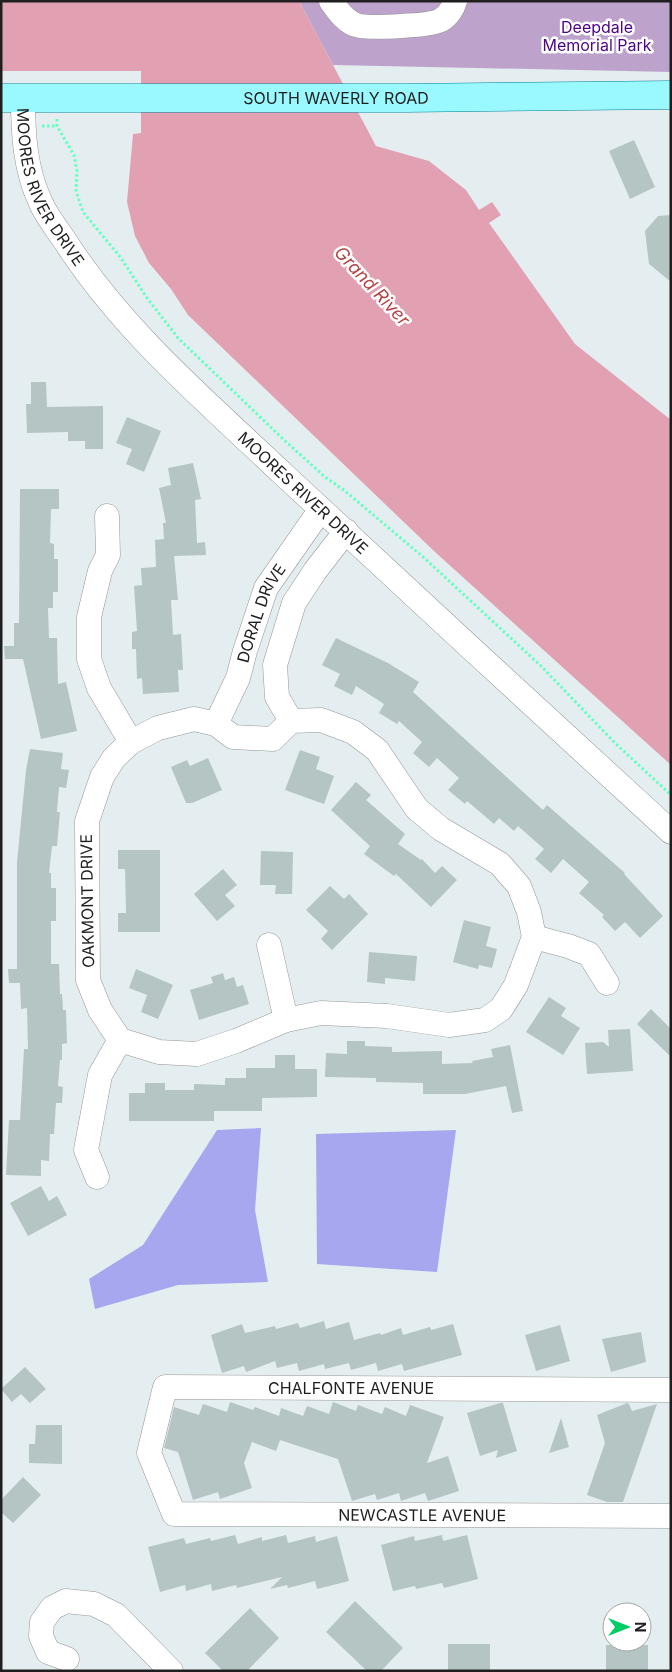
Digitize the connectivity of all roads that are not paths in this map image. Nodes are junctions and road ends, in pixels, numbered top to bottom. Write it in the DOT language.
graph roads {
  1 [pos="331,1"];
  2 [pos="455,1"];
  3 [pos="671,95"];
  4 [pos="12,98"];
  5 [pos="321,509"];
  6 [pos="107,516"];
  7 [pos="346,531"];
  8 [pos="291,721"];
  9 [pos="216,724"];
  10 [pos="130,742"];
  11 [pos="671,832"];
  12 [pos="534,937"];
  13 [pos="269,945"];
  14 [pos="607,983"];
  15 [pos="286,1020"];
  16 [pos="120,1040"];
  17 [pos="97,1177"];
  18 [pos="671,1390"];
  19 [pos="174,1514"];
  20 [pos="671,1516"];
  21 [pos="68,1659"];
  22 [pos="171,1671"];
  1 -- 2 [label="street"];
  3 -- 4 [label="main road, SOUTH WAVERLY ROAD"];
  4 -- 5 [label="street, MOORES RIVER DRIVE"];
  5 -- 7 [label="street, MOORES RIVER DRIVE"];
  5 -- 9 [label="street, DORAL DRIVE"];
  6 -- 10 [label="street"];
  7 -- 8 [label="street, DORAL DRIVE"];
  7 -- 11 [label="street, MOORES RIVER DRIVE"];
  8 -- 9 [label="street"];
  8 -- 12 [label="street"];
  9 -- 10 [label="street, OAKMONT DRIVE"];
  10 -- 16 [label="street, OAKMONT DRIVE"];
  12 -- 14 [label="street"];
  12 -- 15 [label="street"];
  13 -- 15 [label="street"];
  15 -- 16 [label="street"];
  16 -- 17 [label="street"];
  18 -- 19 [label="street, CHALFONTE AVENUE"];
  19 -- 20 [label="street, NEWCASTLE AVENUE"];
  21 -- 22 [label="street"];
}
